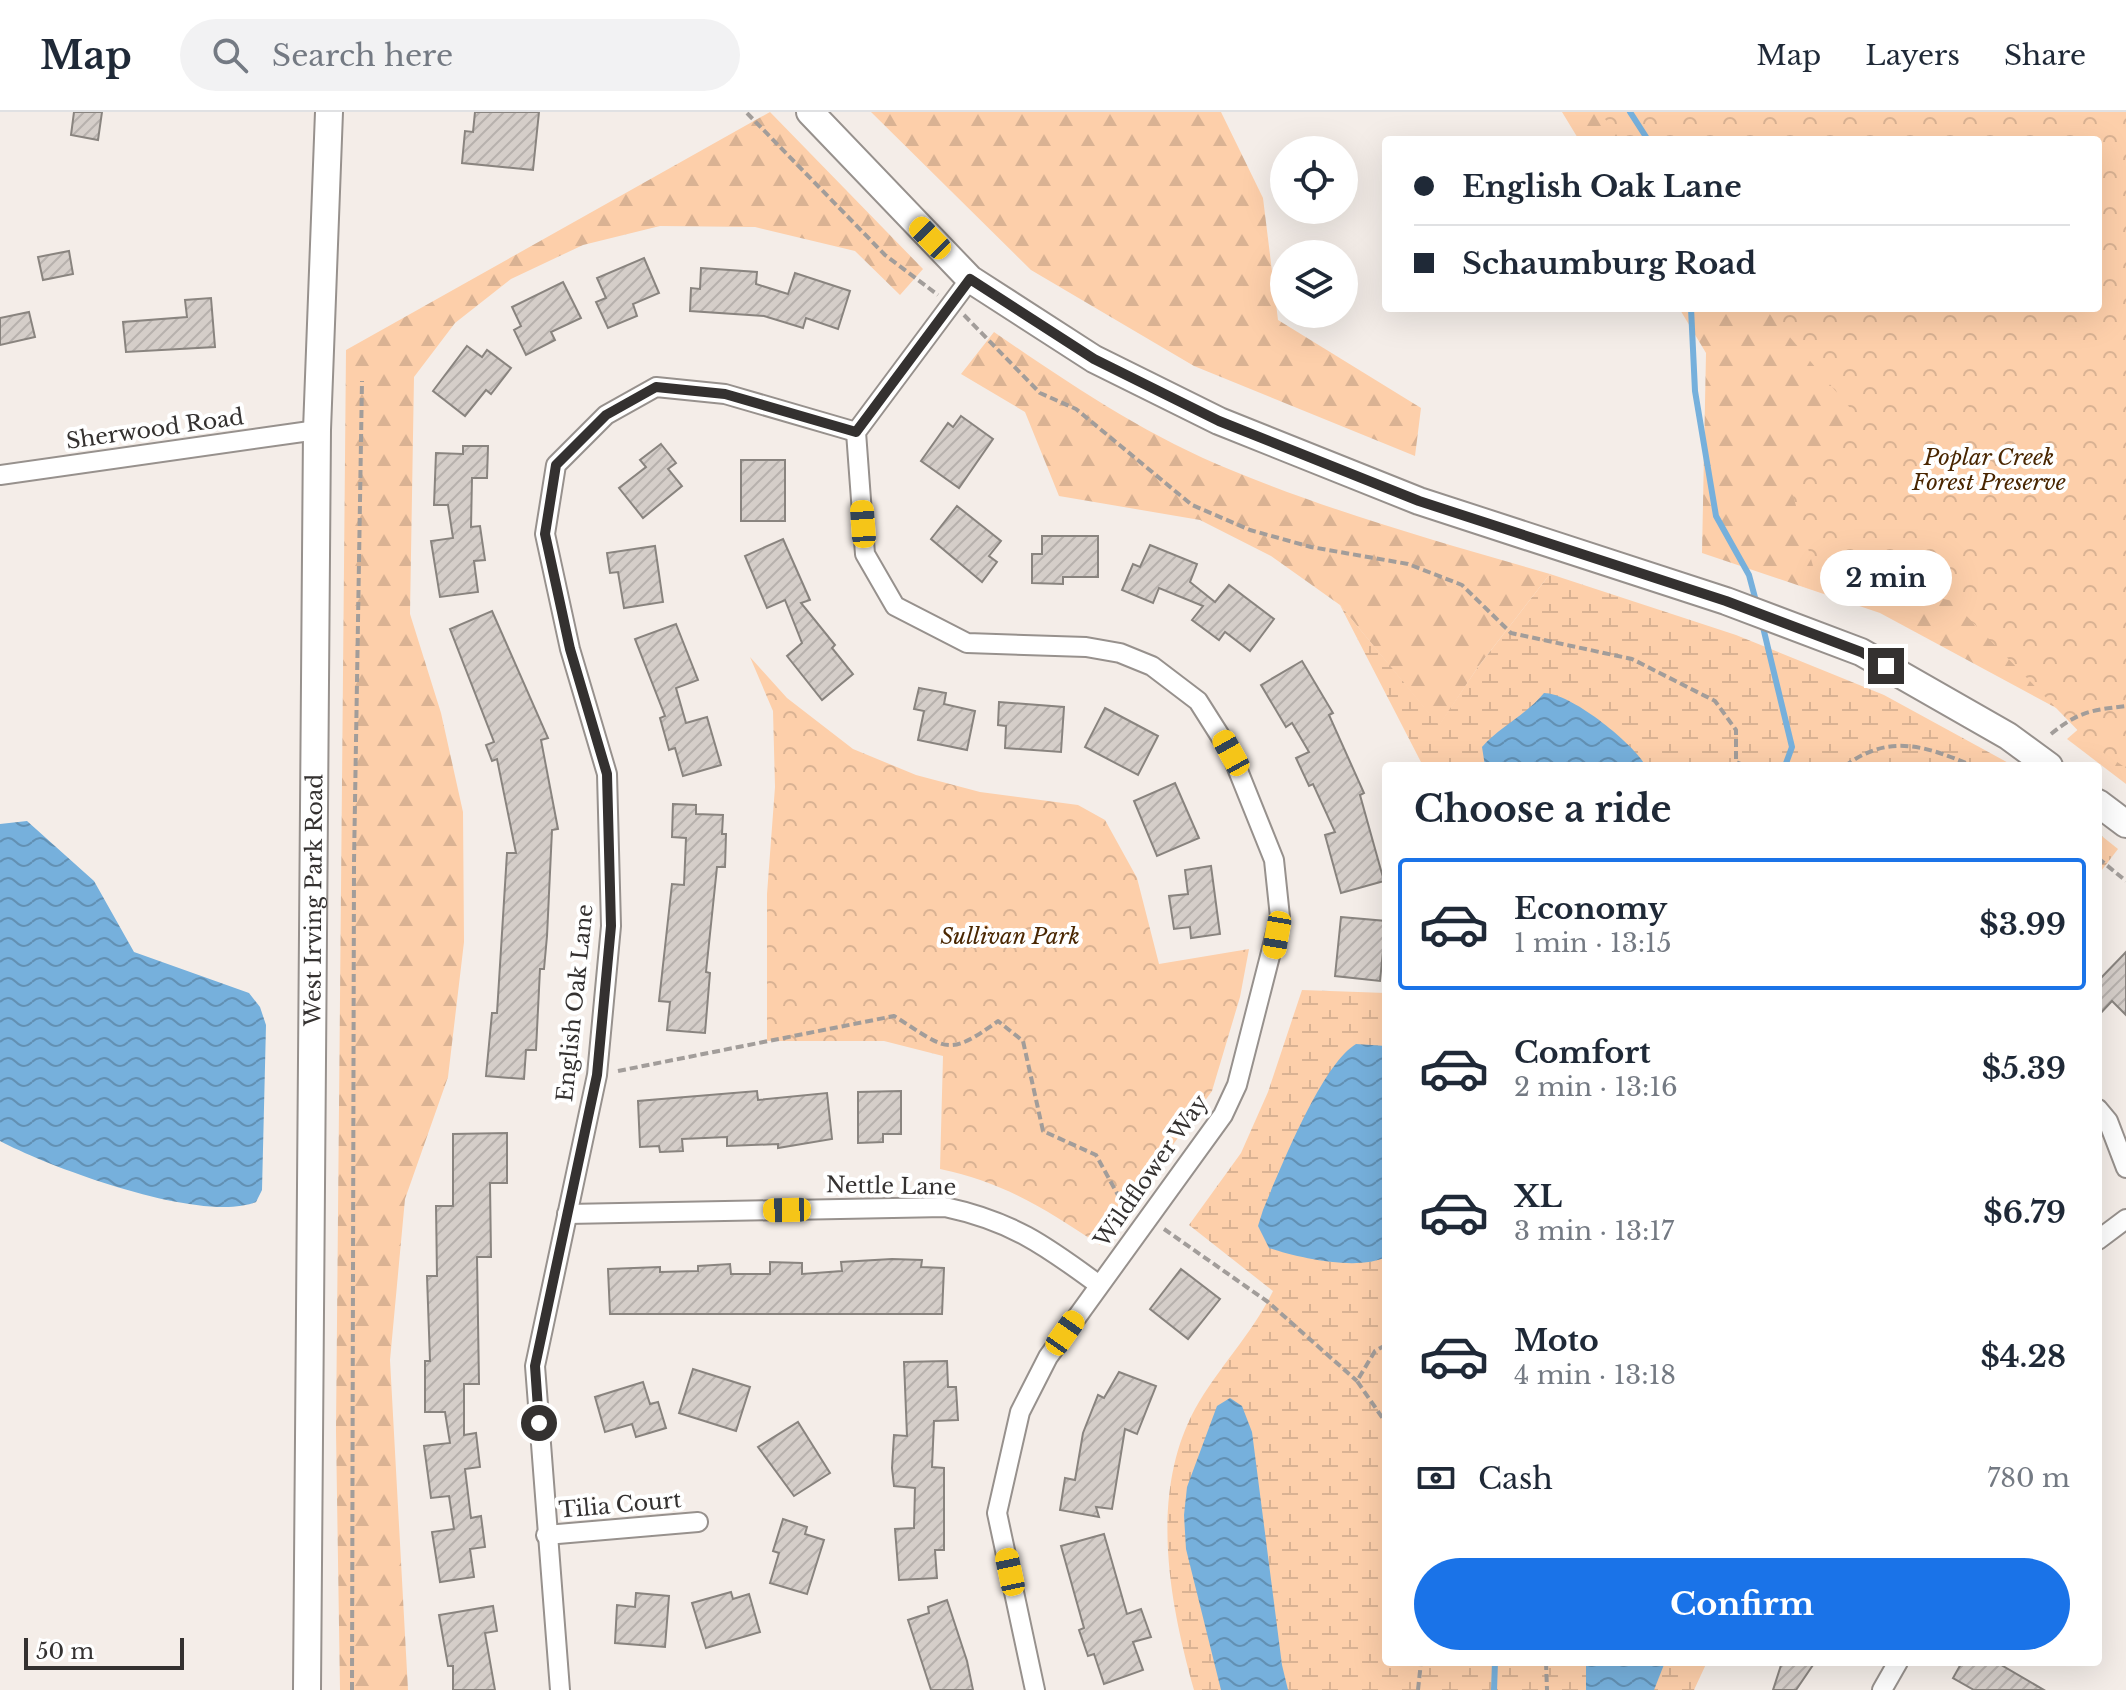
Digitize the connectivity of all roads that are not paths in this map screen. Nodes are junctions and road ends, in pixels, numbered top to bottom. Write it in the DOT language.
graph roads {
  1 [pos="329,112"];
  2 [pos="810,112"];
  3 [pos="970,279"];
  4 [pos="317,430"];
  5 [pos="856,432"];
  6 [pos="0,475"];
  7 [pos="2044,762"];
  8 [pos="2102,806"];
  9 [pos="2126,824"];
  10 [pos="2102,1114"];
  11 [pos="2126,1168"];
  12 [pos="567,1214"];
  13 [pos="2126,1219"];
  14 [pos="2102,1237"];
  15 [pos="1099,1285"];
  16 [pos="698,1522"];
  17 [pos="546,1535"];
  18 [pos="1896,1666"];
  19 [pos="307,1690"];
  20 [pos="560,1690"];
  21 [pos="1035,1690"];
  22 [pos="1882,1690"];
  1 -- 4 [label="main road, West Irving Park Road"];
  2 -- 3 [label="main road"];
  3 -- 5 [label="street"];
  3 -- 7 [label="main road"];
  4 -- 6 [label="street, Sherwood Road"];
  4 -- 19 [label="main road, West Irving Park Road"];
  5 -- 12 [label="street, English Oak Lane"];
  5 -- 15 [label="street, Wildflower Way"];
  8 -- 9 [label="main road"];
  10 -- 11 [label="street"];
  12 -- 15 [label="street, Nettle Lane"];
  12 -- 17 [label="street, English Oak Lane"];
  13 -- 14 [label="street"];
  15 -- 21 [label="street, Wildflower Way"];
  16 -- 17 [label="street, Tilia Court"];
  17 -- 20 [label="street, English Oak Lane"];
  18 -- 22 [label="street"];
}
